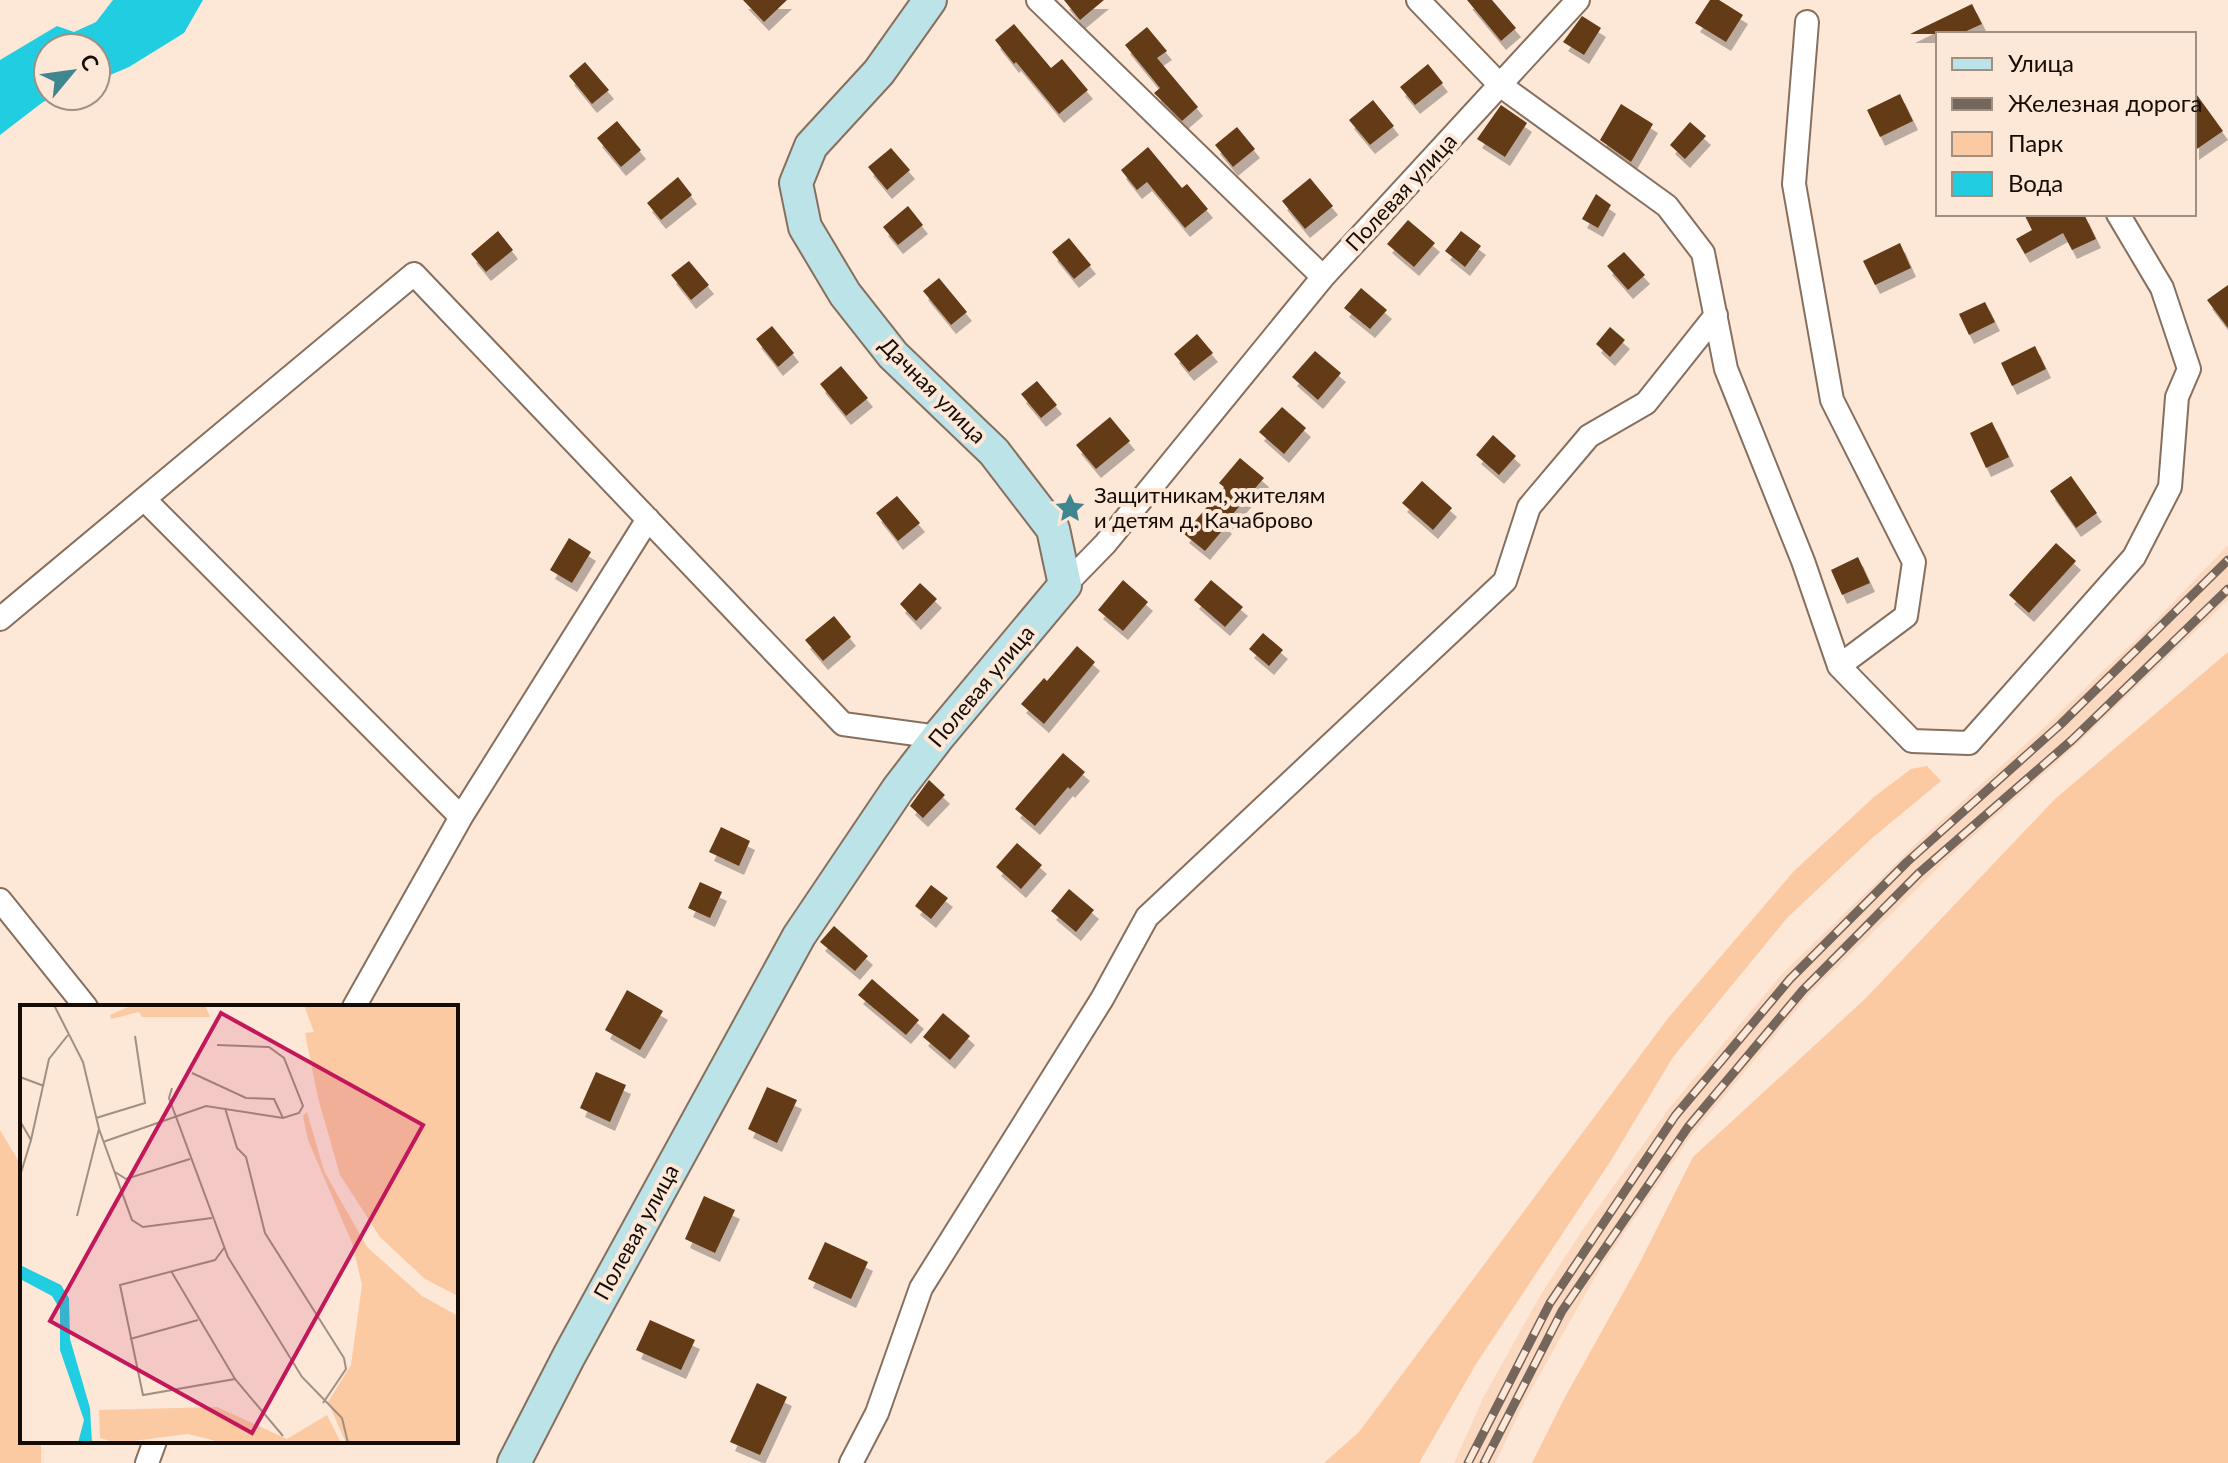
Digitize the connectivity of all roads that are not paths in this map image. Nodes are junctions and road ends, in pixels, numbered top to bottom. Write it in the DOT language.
graph roads {
  1 [pos="930,0"];
  2 [pos="1038,0"];
  3 [pos="1418,0"];
  4 [pos="1578,0"];
  5 [pos="1807,22"];
  6 [pos="1500,85"];
  7 [pos="2119,216"];
  8 [pos="1323,277"];
  9 [pos="1716,315"];
  10 [pos="145,500"];
  11 [pos="648,519"];
  12 [pos="1065,585"];
  13 [pos="0,619"];
  14 [pos="1839,666"];
  15 [pos="938,737"];
  16 [pos="461,817"];
  17 [pos="0,900"];
  18 [pos="84,1005"];
  19 [pos="355,1005"];
  20 [pos="154,1443"];
  21 [pos="147,1463"];
  22 [pos="514,1463"];
  23 [pos="851,1463"];
  1 -- 12 [label="street, Дачная улица"];
  2 -- 8 [label="street"];
  3 -- 6 [label="street"];
  4 -- 6 [label="street, Полевая улица"];
  5 -- 14 [label="street"];
  6 -- 8 [label="street, Полевая улица"];
  6 -- 9 [label="street"];
  7 -- 14 [label="street"];
  8 -- 12 [label="street, Полевая улица"];
  9 -- 14 [label="street"];
  9 -- 23 [label="street"];
  10 -- 11 [label="street"];
  10 -- 13 [label="street"];
  10 -- 16 [label="street"];
  11 -- 15 [label="street"];
  11 -- 16 [label="street"];
  12 -- 15 [label="street, Полевая улица"];
  15 -- 22 [label="street, Полевая улица"];
  16 -- 19 [label="street"];
  17 -- 18 [label="street"];
  20 -- 21 [label="street"];
}
